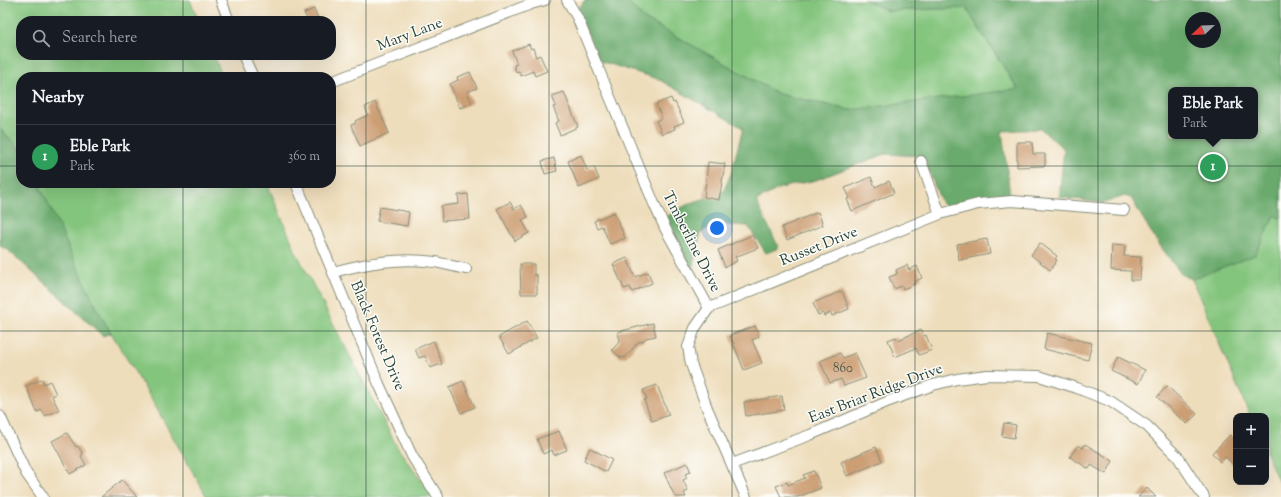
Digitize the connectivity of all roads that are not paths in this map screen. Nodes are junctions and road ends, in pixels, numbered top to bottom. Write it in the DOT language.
graph roads {
  1 [pos="221,0"];
  2 [pos="545,0"];
  3 [pos="567,0"];
  4 [pos="227,16"];
  5 [pos="245,60"];
  6 [pos="251,72"];
  7 [pos="336,80"];
  8 [pos="921,161"];
  9 [pos="298,188"];
  10 [pos="1124,210"];
  11 [pos="940,214"];
  12 [pos="466,269"];
  13 [pos="333,272"];
  14 [pos="709,308"];
  15 [pos="0,416"];
  16 [pos="732,464"];
  17 [pos="43,497"];
  18 [pos="438,497"];
  19 [pos="746,497"];
  20 [pos="1204,497"];
  1 -- 4 [label="street"];
  2 -- 7 [label="street, Mary Lane"];
  3 -- 14 [label="street, Timberline Drive"];
  5 -- 6 [label="street"];
  8 -- 11 [label="street"];
  9 -- 13 [label="street, Black Forest Drive"];
  10 -- 11 [label="street, Russet Drive"];
  11 -- 14 [label="street, Russet Drive"];
  12 -- 13 [label="street"];
  13 -- 18 [label="street, Black Forest Drive"];
  14 -- 16 [label="street, Timberline Drive"];
  15 -- 17 [label="street"];
  16 -- 19 [label="street, Timberline Drive"];
  16 -- 20 [label="street, East Briar Ridge Drive"];
}
